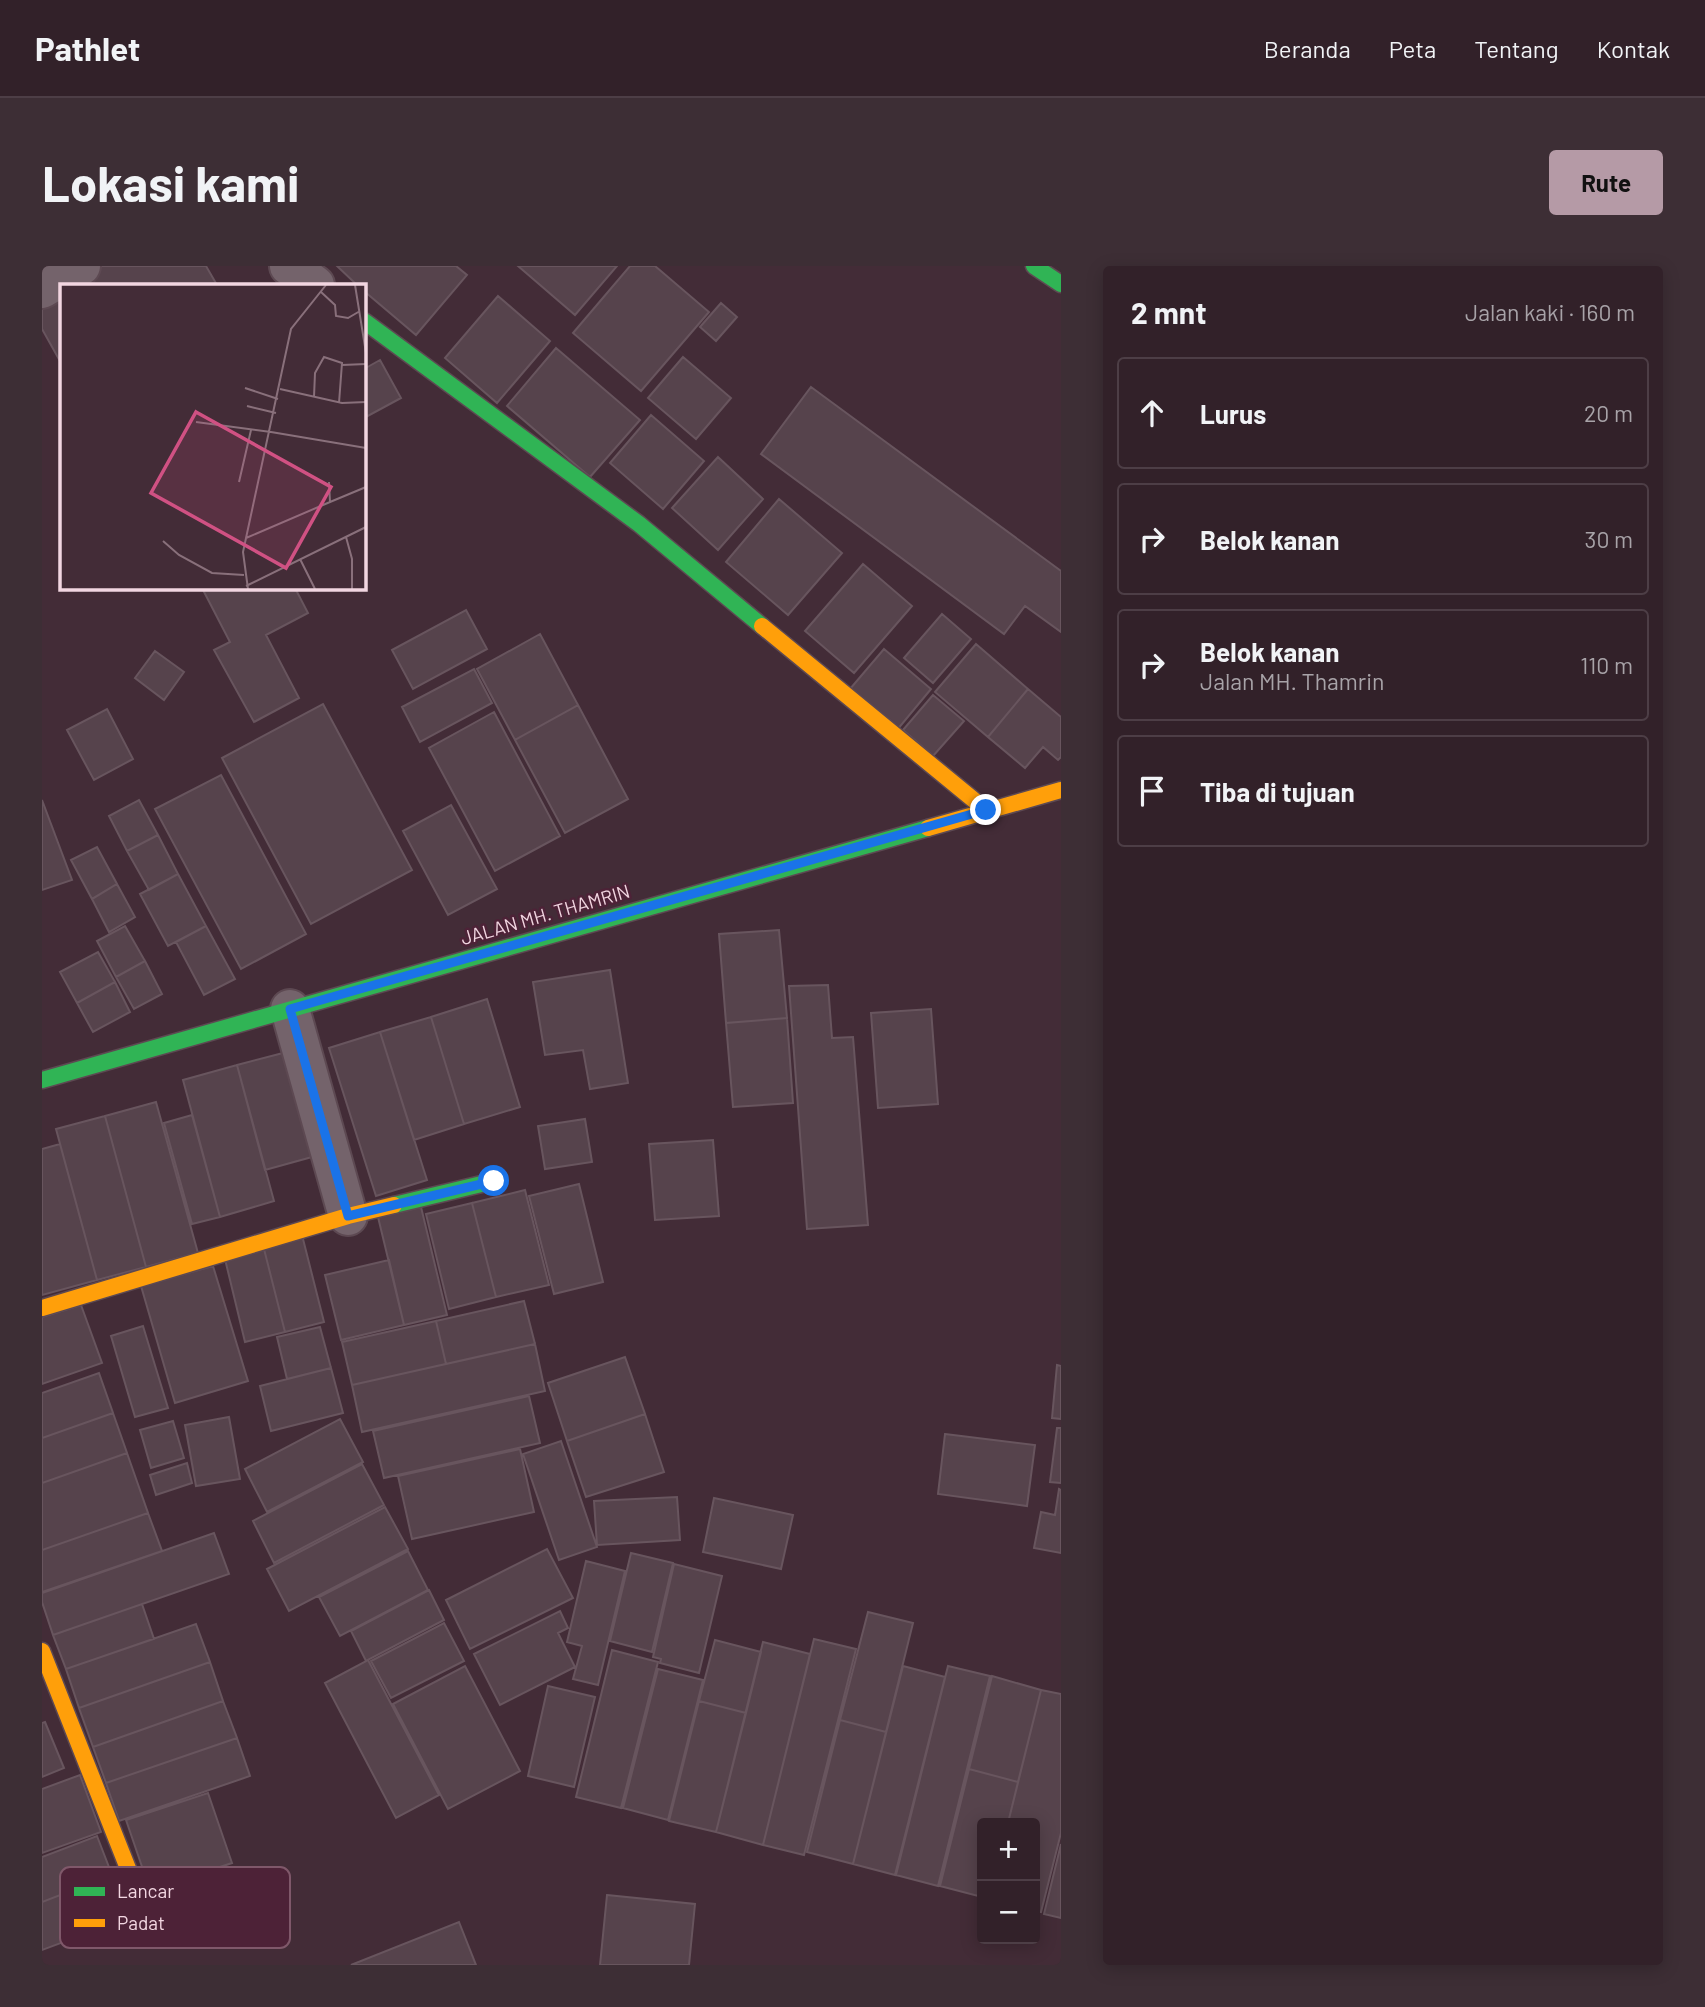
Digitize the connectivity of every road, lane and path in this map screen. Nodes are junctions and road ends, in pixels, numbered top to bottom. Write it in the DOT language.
graph roads {
  1 [pos="81,266"];
  2 [pos="289,266"];
  3 [pos="1034,266"];
  4 [pos="314,284"];
  5 [pos="1061,284"];
  6 [pos="42,289"];
  7 [pos="366,322"];
  8 [pos="1061,790"];
  9 [pos="986,810"];
  10 [pos="290,1009"];
  11 [pos="42,1080"];
  12 [pos="494,1181"];
  13 [pos="348,1216"];
  14 [pos="42,1308"];
  15 [pos="42,1651"];
  16 [pos="127,1867"];
  1 -- 6 [label="street"];
  2 -- 4 [label="street"];
  3 -- 5 [label="street"];
  7 -- 9 [label="street"];
  8 -- 9 [label="street, JALAN MH. THAMRIN"];
  9 -- 10 [label="street, JALAN MH. THAMRIN"];
  10 -- 11 [label="street, JALAN MH. THAMRIN"];
  10 -- 13 [label="street"];
  12 -- 13 [label="street"];
  13 -- 14 [label="street"];
  15 -- 16 [label="street"];
}
